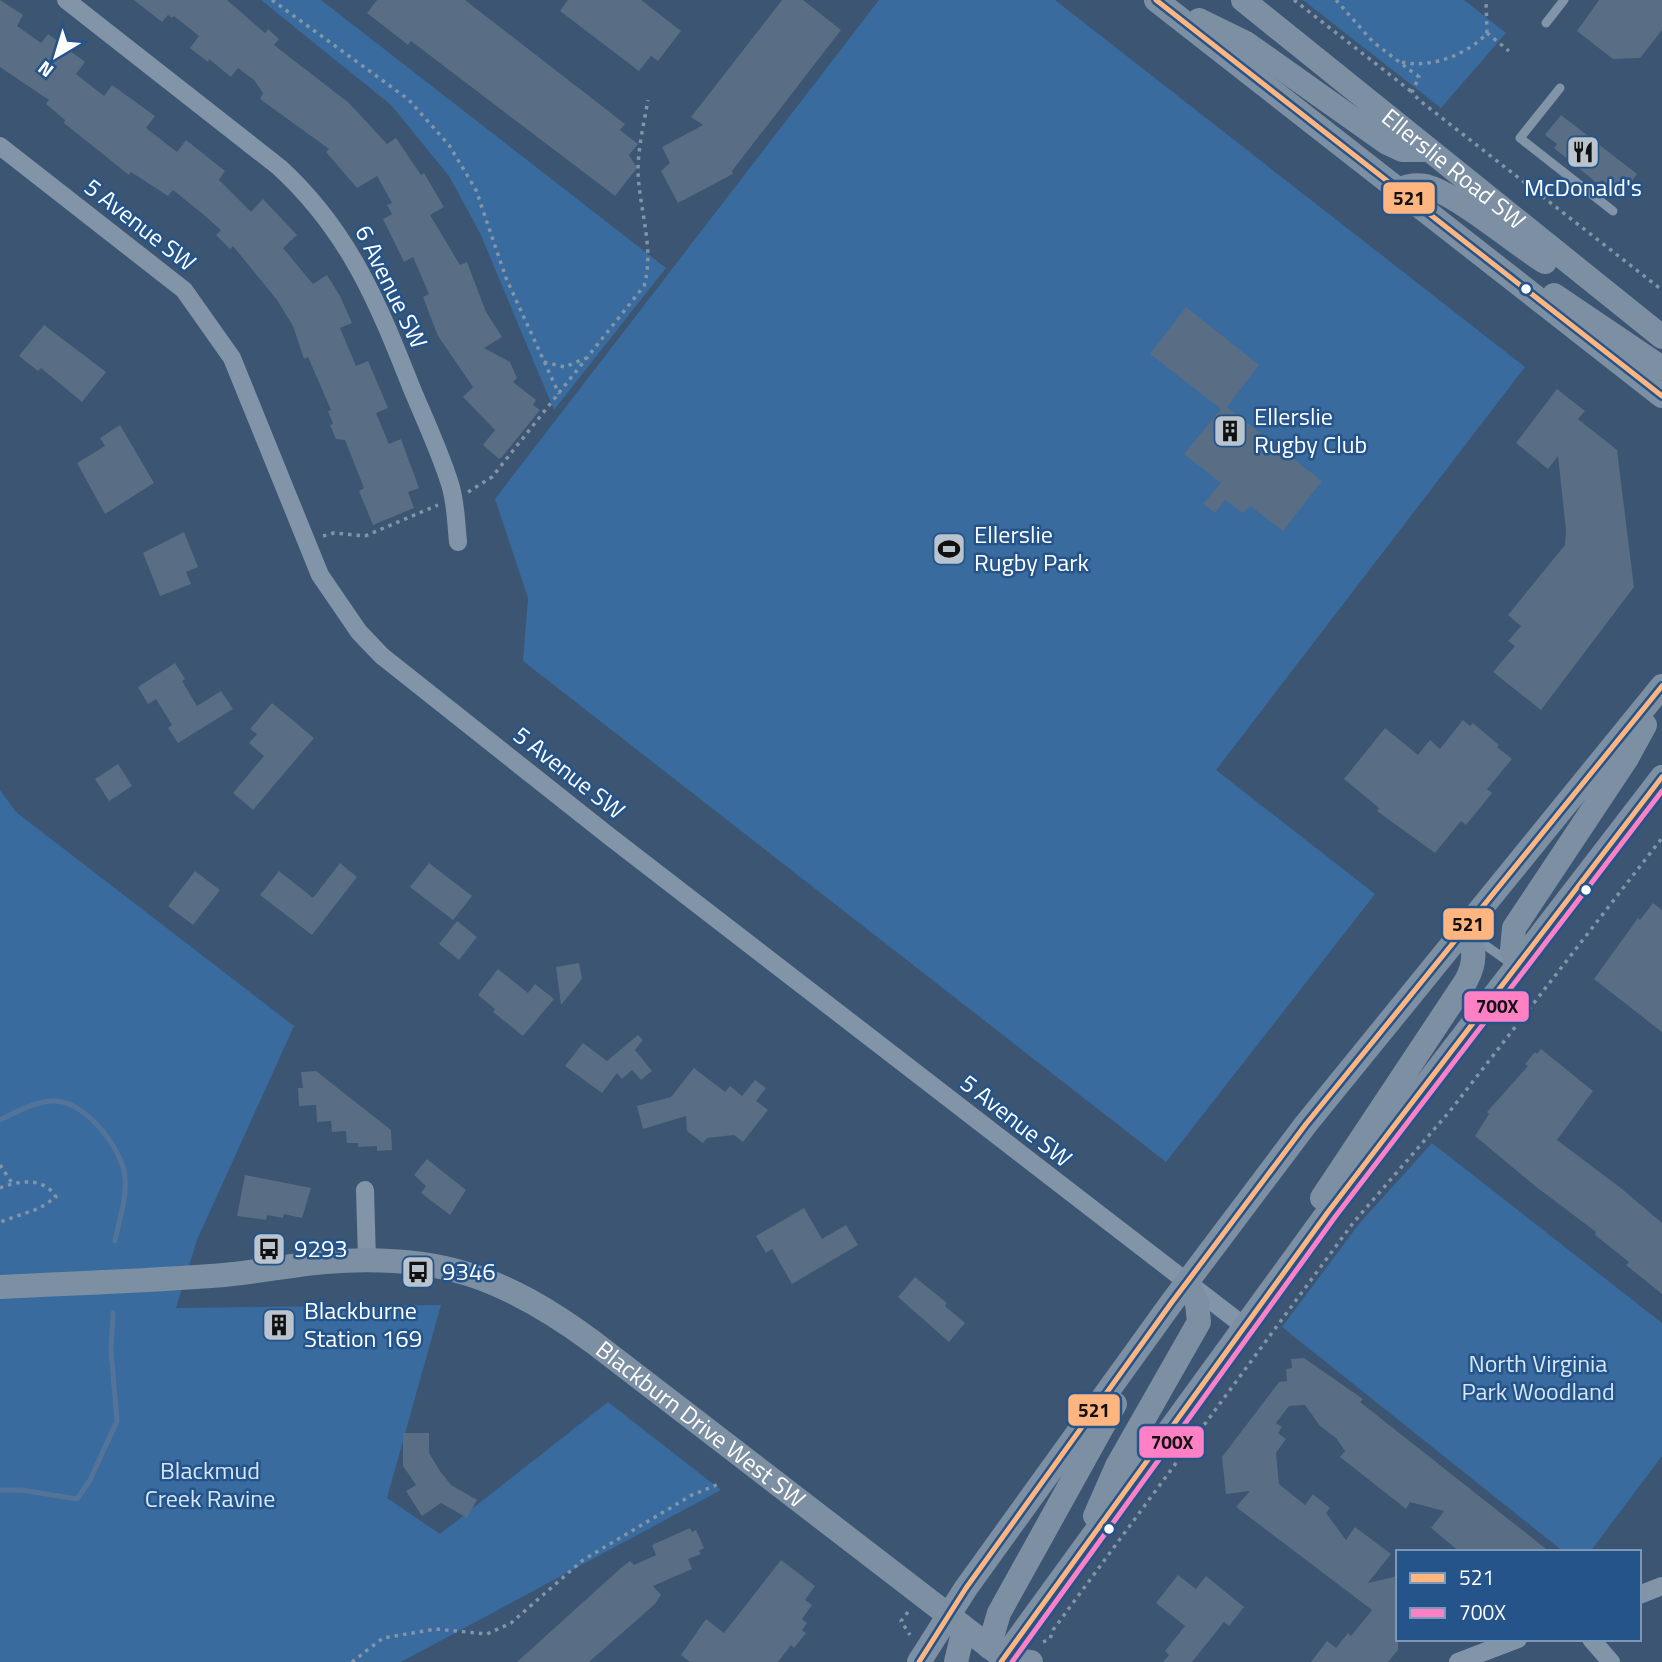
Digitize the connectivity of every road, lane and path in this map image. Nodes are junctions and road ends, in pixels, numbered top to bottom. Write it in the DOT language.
graph roads {
  1 [pos="66,0"];
  2 [pos="272,0"];
  3 [pos="1157,0"];
  4 [pos="1243,0"];
  5 [pos="1294,0"];
  6 [pos="1336,0"];
  7 [pos="1486,0"];
  8 [pos="1564,0"];
  9 [pos="1546,23"];
  10 [pos="1488,33"];
  11 [pos="1510,51"];
  12 [pos="1399,61"];
  13 [pos="1560,88"];
  14 [pos="1412,92"];
  15 [pos="648,100"];
  16 [pos="0,146"];
  17 [pos="1428,150"];
  18 [pos="1400,190"];
  19 [pos="1613,211"];
  20 [pos="1469,245"];
  21 [pos="1599,287"];
  22 [pos="1662,290"];
  23 [pos="1628,310"];
  24 [pos="1662,325"];
  25 [pos="1662,337"];
  26 [pos="588,357"];
  27 [pos="542,361"];
  28 [pos="1662,368"];
  29 [pos="559,394"];
  30 [pos="1662,396"];
  31 [pos="1662,412"];
  32 [pos="454,499"];
  33 [pos="305,541"];
  34 [pos="458,542"];
  35 [pos="1662,686"];
  36 [pos="1662,694"];
  37 [pos="1662,776"];
  38 [pos="1662,838"];
  39 [pos="1465,930"];
  40 [pos="1517,967"];
  41 [pos="0,1165"];
  42 [pos="12,1183"];
  43 [pos="0,1188"];
  44 [pos="365,1190"];
  45 [pos="0,1222"];
  46 [pos="1302,1247"];
  47 [pos="368,1260"];
  48 [pos="1187,1282"];
  49 [pos="0,1287"];
  50 [pos="1244,1326"];
  51 [pos="1147,1337"];
  52 [pos="721,1483"];
  53 [pos="1087,1544"];
  54 [pos="1662,1586"];
  55 [pos="1641,1594"];
  56 [pos="908,1612"];
  57 [pos="956,1622"];
  58 [pos="910,1630"];
  59 [pos="1513,1641"];
  60 [pos="1593,1641"];
  61 [pos="1036,1652"];
  62 [pos="1000,1657"];
  63 [pos="352,1662"];
  64 [pos="919,1662"];
  65 [pos="956,1662"];
  66 [pos="1458,1662"];
  67 [pos="1611,1662"];
  1 -- 32 [label="street, 6 Avenue SW"];
  2 -- 27 [label="path"];
  3 -- 17 [label="main road"];
  3 -- 18 [label="main road, Ellerslie Road SW"];
  4 -- 17 [label="main road, Ellerslie Road SW"];
  5 -- 14 [label="path"];
  6 -- 12 [label="path"];
  7 -- 10 [label="path"];
  8 -- 9 [label="lane"];
  10 -- 11 [label="path"];
  10 -- 12 [label="path"];
  12 -- 14 [label="path"];
  13 -- 19 [label="lane"];
  14 -- 22 [label="path"];
  15 -- 26 [label="path"];
  16 -- 33 [label="street, 5 Avenue SW"];
  17 -- 21 [label="main road, Ellerslie Road SW"];
  18 -- 20 [label="main road, Ellerslie Road SW"];
  18 -- 21 [label="main road"];
  20 -- 28 [label="main road"];
  20 -- 30 [label="main road, Ellerslie Road SW"];
  20 -- 31 [label="main road"];
  21 -- 23 [label="main road, Ellerslie Road SW"];
  23 -- 24 [label="main road"];
  23 -- 25 [label="main road, Ellerslie Road SW"];
  26 -- 27 [label="path"];
  26 -- 29 [label="path"];
  27 -- 29 [label="path"];
  29 -- 32 [label="path"];
  32 -- 33 [label="path"];
  32 -- 34 [label="street, 6 Avenue SW"];
  33 -- 48 [label="street, 5 Avenue SW"];
  35 -- 39 [label="main road"];
  36 -- 40 [label="main road"];
  37 -- 40 [label="main road"];
  38 -- 61 [label="path"];
  39 -- 40 [label="lane"];
  39 -- 46 [label="main road"];
  39 -- 48 [label="main road"];
  40 -- 46 [label="main road"];
  41 -- 42 [label="path"];
  42 -- 43 [label="path"];
  42 -- 45 [label="path"];
  44 -- 47 [label="street"];
  46 -- 50 [label="main road"];
  47 -- 49 [label="main road, Blackburn Drive West SW"];
  47 -- 57 [label="main road, Blackburn Drive West SW"];
  48 -- 50 [label="street, 5 Avenue SW"];
  48 -- 51 [label="main road"];
  48 -- 53 [label="main road"];
  50 -- 53 [label="main road"];
  51 -- 57 [label="main road"];
  51 -- 62 [label="main road"];
  52 -- 63 [label="path"];
  53 -- 62 [label="main road"];
  54 -- 55 [label="street"];
  56 -- 58 [label="path"];
  57 -- 62 [label="main road, Blackburn Drive West SW"];
  57 -- 64 [label="main road"];
  57 -- 65 [label="main road"];
  59 -- 66 [label="street"];
  60 -- 67 [label="street"];
  61 -- 62 [label="main road"];
}
